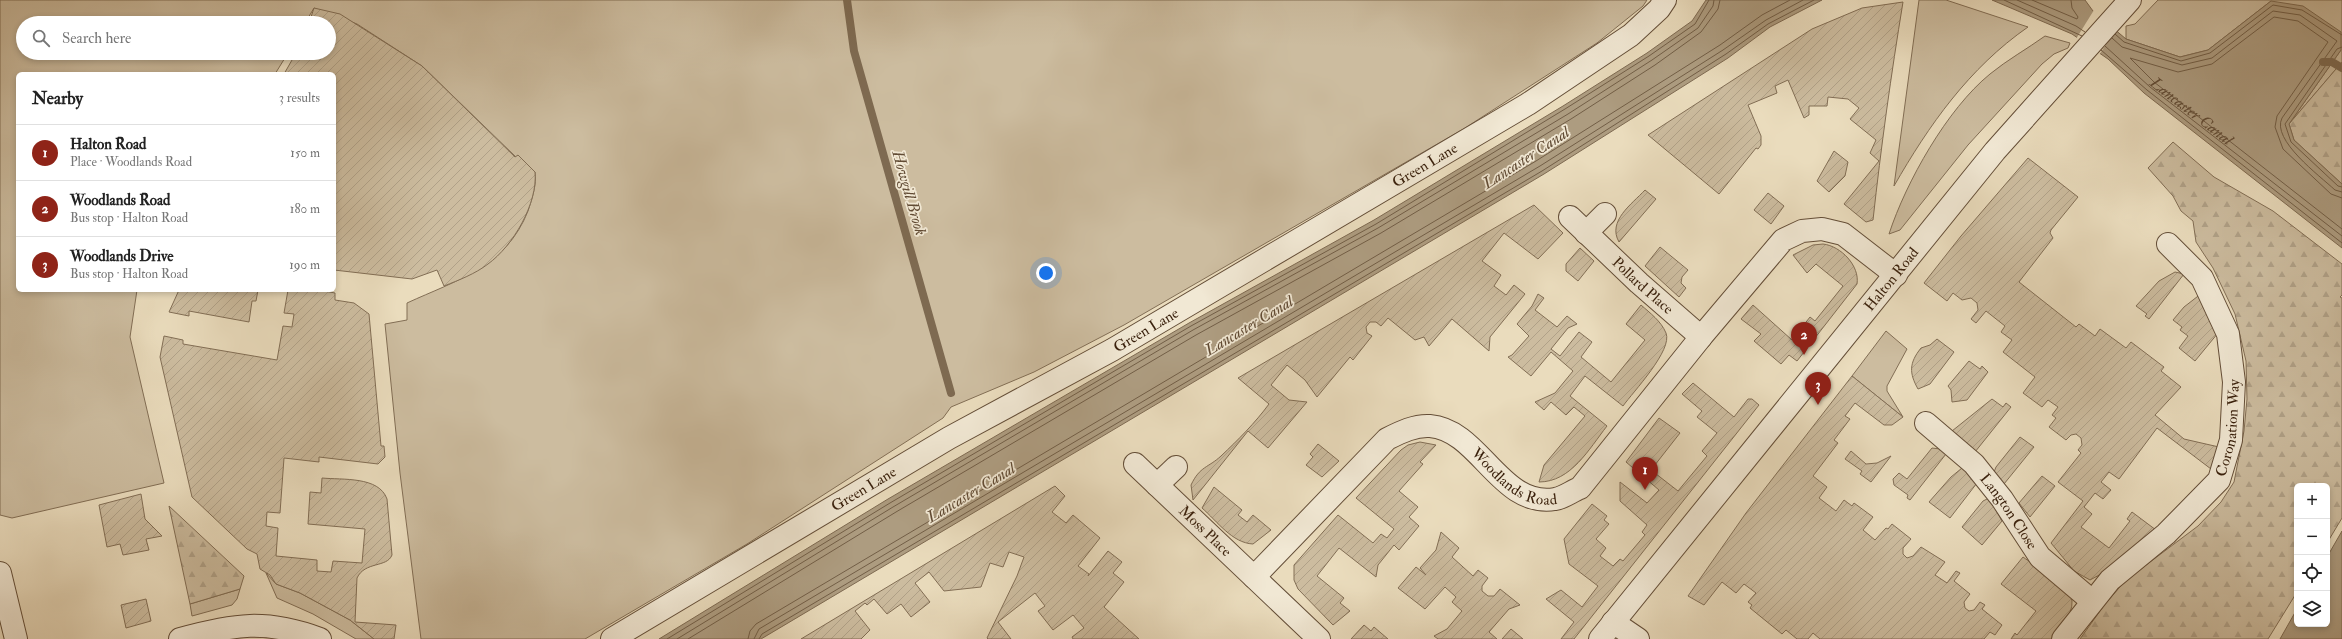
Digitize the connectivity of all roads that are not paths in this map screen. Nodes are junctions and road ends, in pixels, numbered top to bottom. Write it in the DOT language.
graph roads {
  1 [pos="1665,0"];
  2 [pos="2123,7"];
  3 [pos="1605,214"];
  4 [pos="1570,217"];
  5 [pos="1586,232"];
  6 [pos="2168,244"];
  7 [pos="1896,275"];
  8 [pos="1701,337"];
  9 [pos="1926,423"];
  10 [pos="1135,464"];
  11 [pos="1176,467"];
  12 [pos="1157,485"];
  13 [pos="0,573"];
  14 [pos="1254,577"];
  15 [pos="2092,601"];
  16 [pos="1613,622"];
  17 [pos="16,639"];
  18 [pos="180,639"];
  19 [pos="320,639"];
  20 [pos="612,639"];
  21 [pos="1319,639"];
  22 [pos="1600,639"];
  23 [pos="1638,639"];
  24 [pos="2062,639"];
  1 -- 20 [label="street, Green Lane"];
  2 -- 7 [label="street, Halton Road"];
  3 -- 5 [label="street"];
  4 -- 5 [label="street, Pollard Place"];
  5 -- 8 [label="street, Pollard Place"];
  6 -- 15 [label="street, Coronation Way"];
  7 -- 8 [label="street, Woodlands Road"];
  7 -- 16 [label="street, Halton Road"];
  8 -- 14 [label="street, Woodlands Road"];
  9 -- 15 [label="street, Langton Close"];
  10 -- 12 [label="street, Moss Place"];
  11 -- 12 [label="street"];
  12 -- 14 [label="street, Moss Place"];
  13 -- 17 [label="street"];
  14 -- 21 [label="street"];
  15 -- 24 [label="street, Coronation Way"];
  16 -- 22 [label="street, Halton Road"];
  16 -- 23 [label="street"];
  18 -- 19 [label="street"];
}
